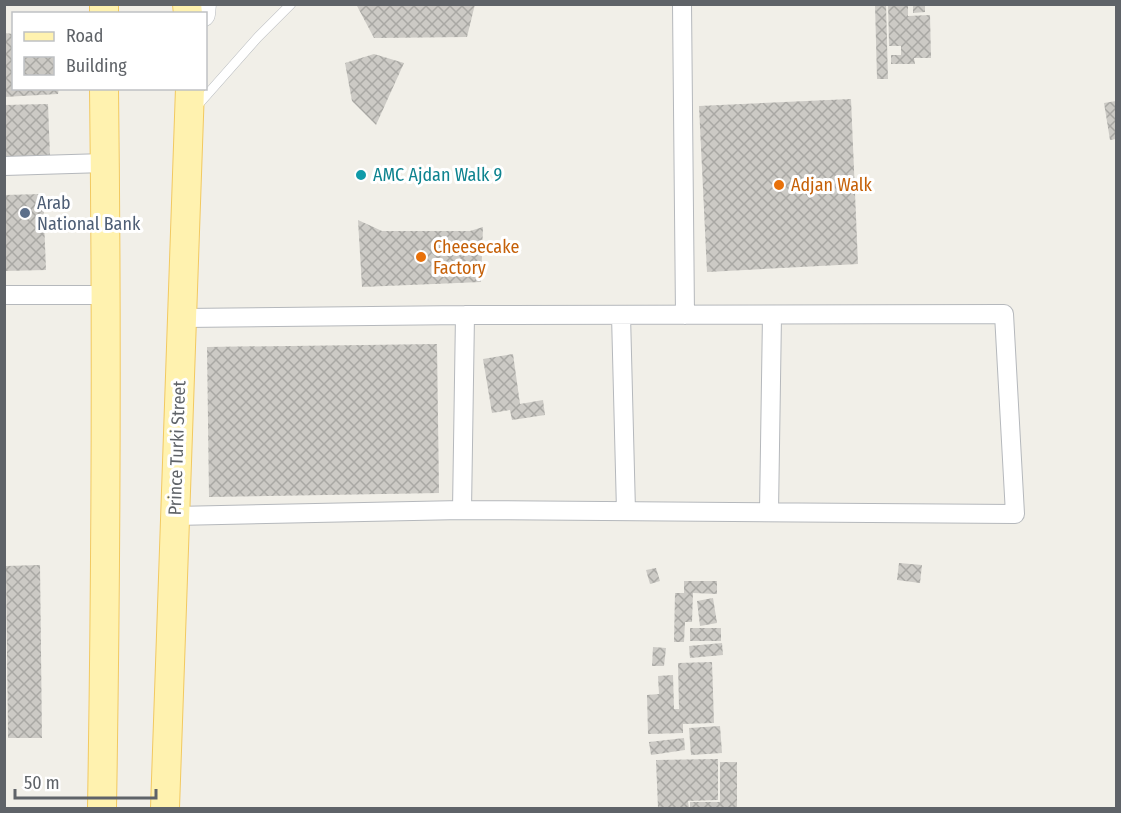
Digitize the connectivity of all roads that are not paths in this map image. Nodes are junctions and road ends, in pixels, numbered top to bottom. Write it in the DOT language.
graph roads {
  1 [pos="291,4"];
  2 [pos="682,4"];
  3 [pos="207,83"];
  4 [pos="104,90"];
  5 [pos="191,97"];
  6 [pos="105,163"];
  7 [pos="4,166"];
  8 [pos="4,295"];
  9 [pos="107,295"];
  10 [pos="465,315"];
  11 [pos="621,315"];
  12 [pos="685,315"];
  13 [pos="772,315"];
  14 [pos="183,318"];
  15 [pos="462,510"];
  16 [pos="626,511"];
  17 [pos="770,512"];
  18 [pos="175,516"];
  19 [pos="102,808"];
  20 [pos="165,808"];
  1 -- 3 [label="lane"];
  2 -- 12 [label="street"];
  4 -- 6 [label="main road"];
  5 -- 14 [label="main road, Prince Turki Street"];
  6 -- 7 [label="street"];
  6 -- 9 [label="main road"];
  8 -- 9 [label="street"];
  9 -- 19 [label="main road"];
  10 -- 11 [label="street"];
  10 -- 14 [label="street"];
  10 -- 15 [label="street"];
  11 -- 12 [label="street"];
  11 -- 16 [label="street"];
  12 -- 13 [label="street"];
  13 -- 17 [label="street"];
  13 -- 17 [label="street"];
  14 -- 18 [label="main road, Prince Turki Street"];
  15 -- 16 [label="street"];
  15 -- 18 [label="street"];
  16 -- 17 [label="street"];
  18 -- 20 [label="main road, Prince Turki Street"];
}
